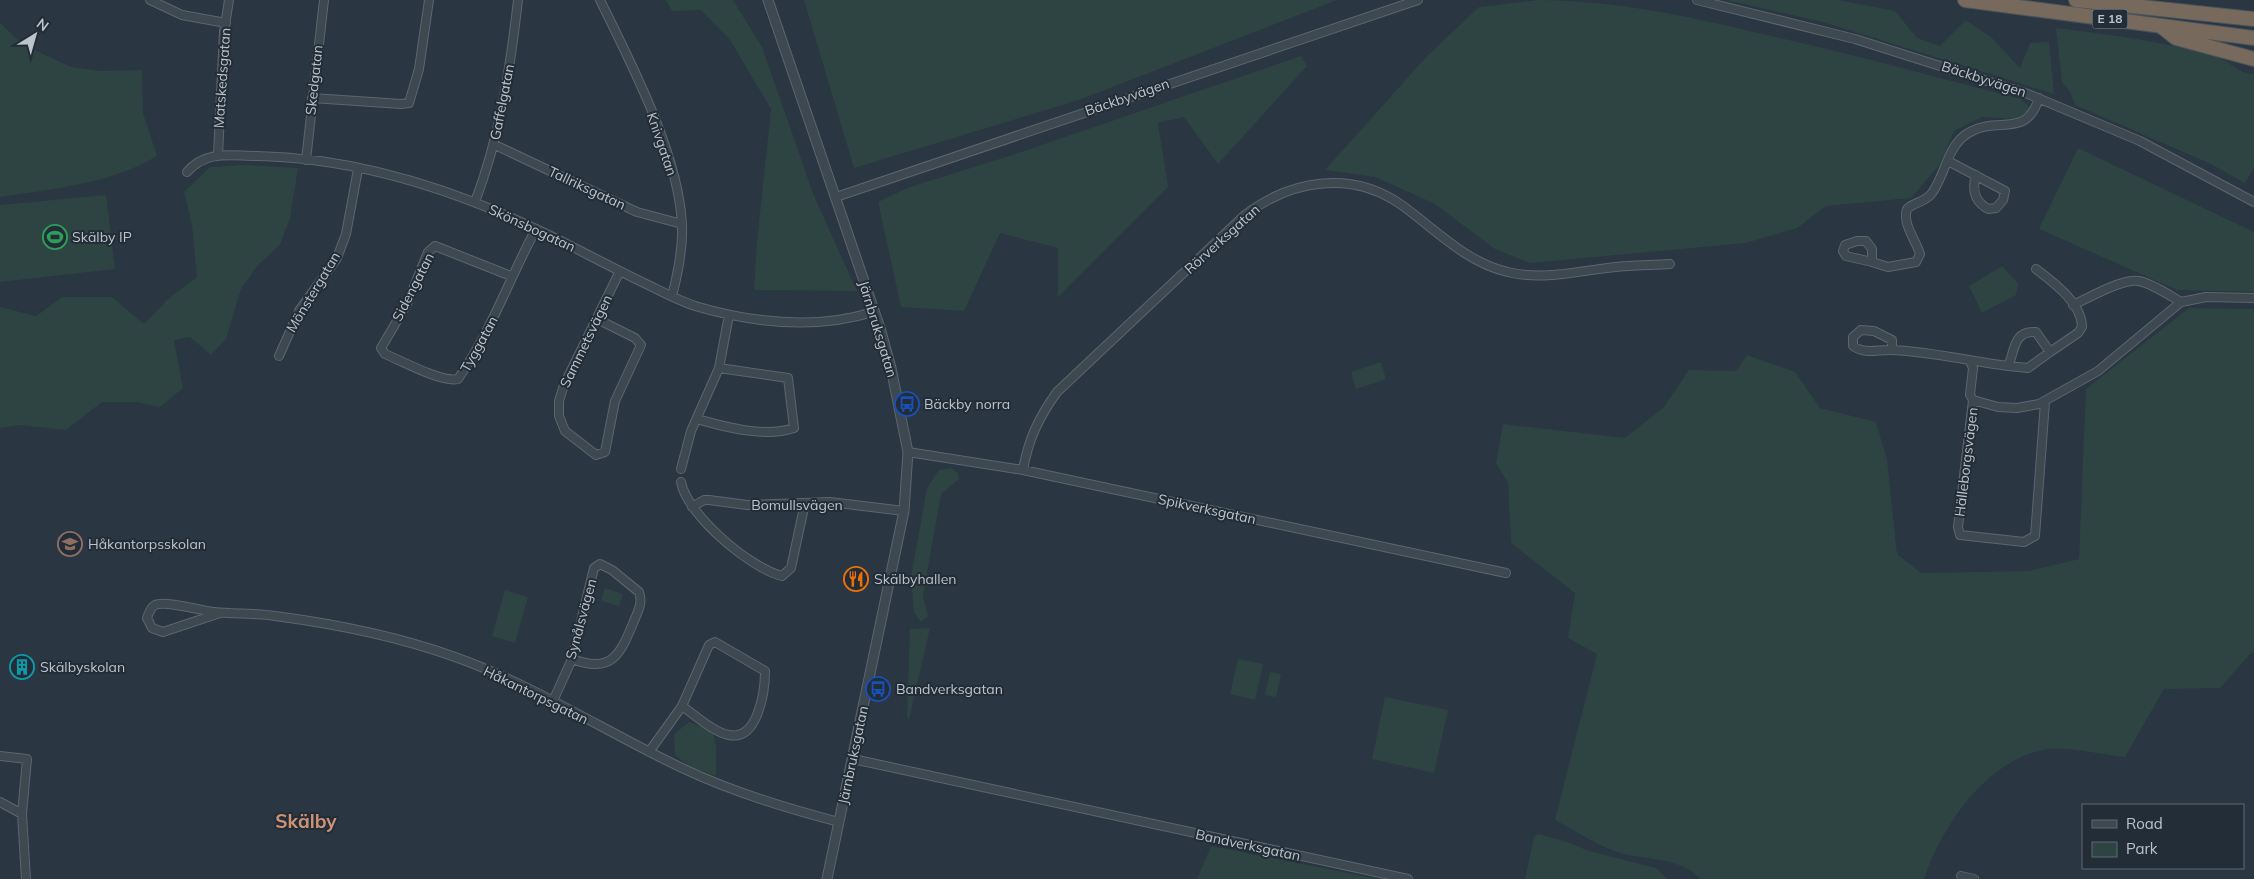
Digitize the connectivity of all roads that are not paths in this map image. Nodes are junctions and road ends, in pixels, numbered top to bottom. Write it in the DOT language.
graph roads {
  1 [pos="150,0"];
  2 [pos="229,0"];
  3 [pos="324,0"];
  4 [pos="429,0"];
  5 [pos="518,0"];
  6 [pos="600,0"];
  7 [pos="769,0"];
  8 [pos="1418,0"];
  9 [pos="1697,0"];
  10 [pos="1965,0"];
  11 [pos="2076,0"];
  12 [pos="2254,11"];
  13 [pos="2223,16"];
  14 [pos="2254,19"];
  15 [pos="226,23"];
  16 [pos="2161,26"];
  17 [pos="2254,38"];
  18 [pos="2254,59"];
  19 [pos="312,98"];
  20 [pos="2039,98"];
  21 [pos="495,145"];
  22 [pos="218,156"];
  23 [pos="306,160"];
  24 [pos="1948,161"];
  25 [pos="358,169"];
  26 [pos="187,172"];
  27 [pos="1976,175"];
  28 [pos="836,197"];
  29 [pos="475,202"];
  30 [pos="2254,202"];
  31 [pos="682,224"];
  32 [pos="536,229"];
  33 [pos="1872,262"];
  34 [pos="1670,264"];
  35 [pos="2036,270"];
  36 [pos="620,271"];
  37 [pos="511,276"];
  38 [pos="672,296"];
  39 [pos="2254,298"];
  40 [pos="2181,302"];
  41 [pos="2074,305"];
  42 [pos="873,312"];
  43 [pos="729,315"];
  44 [pos="597,318"];
  45 [pos="382,347"];
  46 [pos="1892,350"];
  47 [pos="2050,352"];
  48 [pos="279,356"];
  49 [pos="1970,361"];
  50 [pos="2008,366"];
  51 [pos="719,368"];
  52 [pos="1974,400"];
  53 [pos="2045,402"];
  54 [pos="697,419"];
  55 [pos="908,452"];
  56 [pos="682,469"];
  57 [pos="1023,470"];
  58 [pos="681,482"];
  59 [pos="805,503"];
  60 [pos="692,507"];
  61 [pos="904,511"];
  62 [pos="1506,573"];
  63 [pos="220,613"];
  64 [pos="572,659"];
  65 [pos="553,701"];
  66 [pos="682,706"];
  67 [pos="649,752"];
  68 [pos="0,756"];
  69 [pos="853,760"];
  70 [pos="0,802"];
  71 [pos="22,814"];
  72 [pos="839,822"];
  73 [pos="1961,876"];
  74 [pos="26,879"];
  75 [pos="827,879"];
  76 [pos="1408,879"];
  77 [pos="1974,879"];
  1 -- 15 [label="street"];
  2 -- 15 [label="street, Matskedsgatan"];
  3 -- 19 [label="street, Skedgatan"];
  4 -- 19 [label="street"];
  5 -- 21 [label="street, Gaffelgatan"];
  6 -- 31 [label="street, Knivgatan"];
  7 -- 28 [label="street, Järnbruksgatan"];
  8 -- 28 [label="street, Bäckbyvägen"];
  9 -- 20 [label="street, Bäckbyvägen"];
  10 -- 16 [label="highway, E 18"];
  11 -- 13 [label="highway, E 18"];
  12 -- 13 [label="highway, E 18"];
  13 -- 14 [label="highway, E 18"];
  15 -- 22 [label="street, Matskedsgatan"];
  16 -- 17 [label="highway, E 18"];
  16 -- 18 [label="highway, E 18"];
  19 -- 23 [label="street, Skedgatan"];
  20 -- 24 [label="street"];
  20 -- 30 [label="street, Bäckbyvägen"];
  21 -- 29 [label="street, Gaffelgatan"];
  21 -- 31 [label="street, Tallriksgatan"];
  22 -- 23 [label="street, Skönsbogatan"];
  22 -- 26 [label="street, Skönsbogatan"];
  23 -- 25 [label="street, Skönsbogatan"];
  24 -- 27 [label="street"];
  24 -- 33 [label="street"];
  25 -- 29 [label="street, Skönsbogatan"];
  25 -- 48 [label="street, Mönstergatan"];
  27 -- 27 [label="street"];
  28 -- 42 [label="street, Järnbruksgatan"];
  29 -- 32 [label="street, Skönsbogatan"];
  31 -- 38 [label="street, Knivgatan"];
  32 -- 36 [label="street, Skönsbogatan"];
  32 -- 37 [label="street, Tyggatan"];
  34 -- 57 [label="street, Rörverksgatan"];
  35 -- 41 [label="street"];
  36 -- 38 [label="street, Skönsbogatan"];
  36 -- 44 [label="street, Sammetsvägen"];
  37 -- 45 [label="street, Sidengatan"];
  37 -- 45 [label="street, Tyggatan"];
  38 -- 43 [label="street, Skönsbogatan"];
  39 -- 40 [label="street, Hälleborgsvägen"];
  40 -- 41 [label="street"];
  40 -- 53 [label="street, Hälleborgsvägen"];
  41 -- 47 [label="street"];
  42 -- 43 [label="street, Skönsbogatan"];
  42 -- 55 [label="street, Järnbruksgatan"];
  43 -- 51 [label="street"];
  44 -- 44 [label="street, Sammetsvägen"];
  46 -- 46 [label="street"];
  46 -- 49 [label="street"];
  47 -- 50 [label="street"];
  47 -- 50 [label="street"];
  49 -- 50 [label="street"];
  49 -- 52 [label="street"];
  51 -- 54 [label="street"];
  51 -- 54 [label="street"];
  52 -- 53 [label="street, Hälleborgsvägen"];
  52 -- 53 [label="street, Hälleborgsvägen"];
  54 -- 56 [label="street"];
  55 -- 57 [label="street, Spikverksgatan"];
  55 -- 61 [label="street, Järnbruksgatan"];
  57 -- 62 [label="street, Spikverksgatan"];
  58 -- 60 [label="street"];
  59 -- 60 [label="street, Bomullsvägen"];
  59 -- 60 [label="street"];
  59 -- 61 [label="street, Bomullsvägen"];
  61 -- 69 [label="street, Järnbruksgatan"];
  63 -- 63 [label="street, Håkantorpsgatan"];
  63 -- 65 [label="street, Håkantorpsgatan"];
  64 -- 64 [label="street, Synålsvägen"];
  64 -- 65 [label="street, Synålsvägen"];
  65 -- 67 [label="street, Håkantorpsgatan"];
  66 -- 66 [label="street"];
  66 -- 67 [label="street"];
  67 -- 72 [label="street, Håkantorpsgatan"];
  68 -- 71 [label="street"];
  69 -- 72 [label="street, Järnbruksgatan"];
  69 -- 76 [label="street, Bandverksgatan"];
  70 -- 71 [label="street"];
  71 -- 74 [label="street"];
  72 -- 75 [label="street, Järnbruksgatan"];
  73 -- 77 [label="street"];
}
